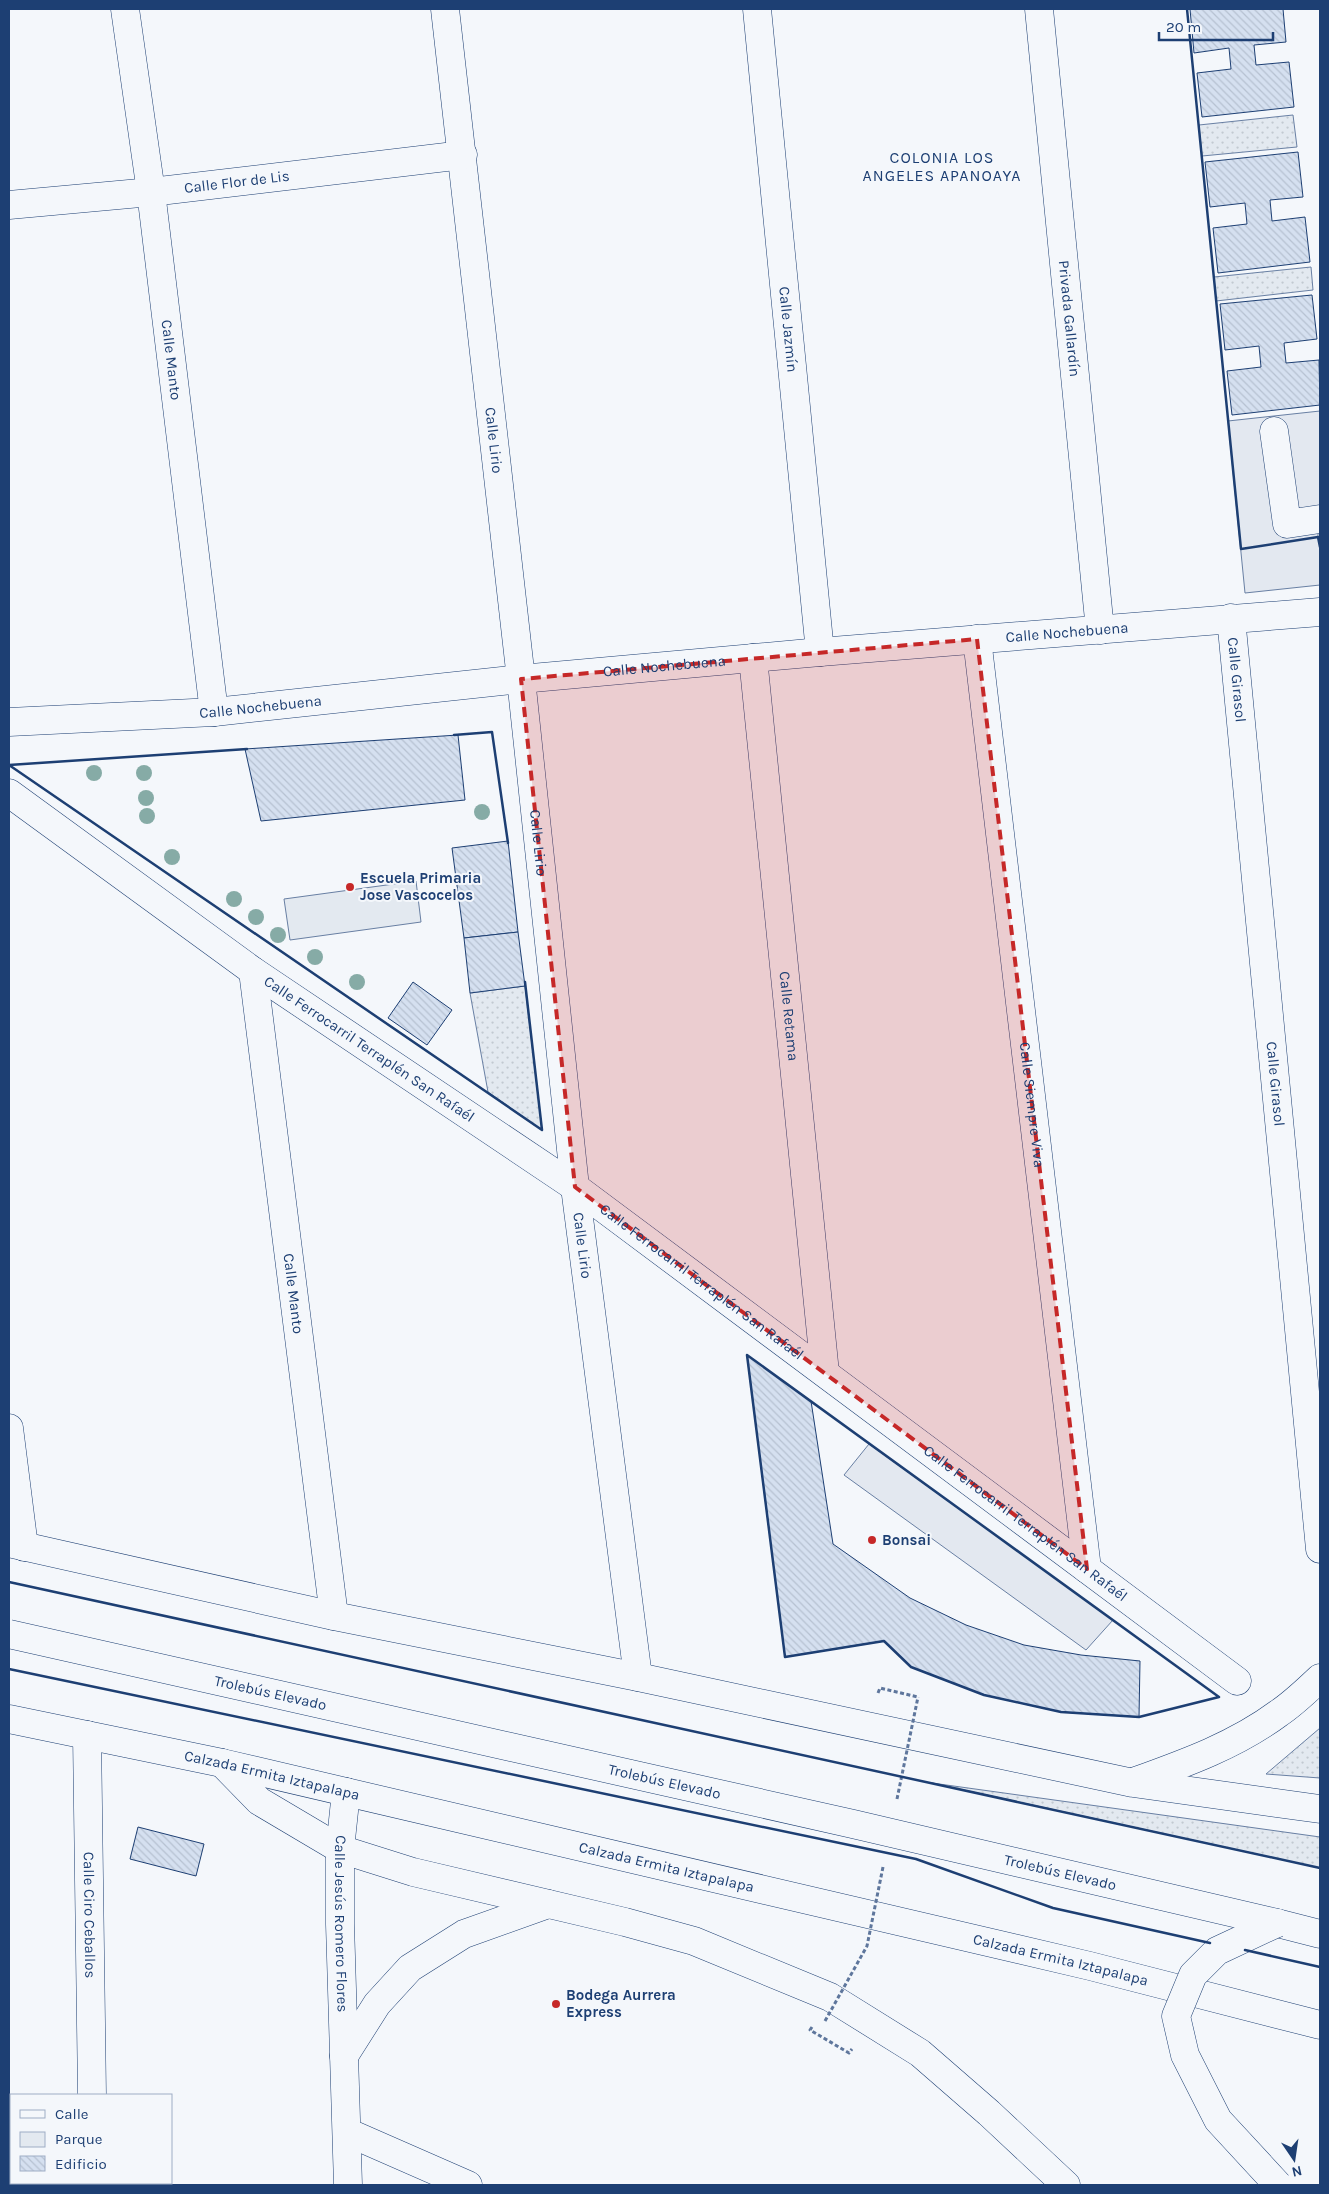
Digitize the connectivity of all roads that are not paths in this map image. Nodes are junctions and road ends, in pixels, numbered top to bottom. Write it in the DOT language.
graph roads {
  1 [pos="125,9"];
  2 [pos="445,9"];
  3 [pos="757,9"];
  4 [pos="1040,9"];
  5 [pos="463,155"];
  6 [pos="151,192"];
  7 [pos="9,205"];
  8 [pos="1274,431"];
  9 [pos="1320,519"];
  10 [pos="1320,612"];
  11 [pos="1232,618"];
  12 [pos="1100,630"];
  13 [pos="976,639"];
  14 [pos="820,652"];
  15 [pos="753,658"];
  16 [pos="521,679"];
  17 [pos="214,712"];
  18 [pos="9,722"];
  19 [pos="9,793"];
  20 [pos="253,971"];
  21 [pos="574,1187"];
  22 [pos="825,1374"];
  23 [pos="9,1428"];
  24 [pos="16,1545"];
  25 [pos="1320,1549"];
  26 [pos="1087,1569"];
  27 [pos="334,1616"];
  28 [pos="9,1634"];
  29 [pos="638,1677"];
  30 [pos="1320,1678"];
  31 [pos="1237,1681"];
  32 [pos="9,1719"];
  33 [pos="87,1735"];
  34 [pos="222,1762"];
  35 [pos="1133,1782"];
  36 [pos="346,1792"];
  37 [pos="1320,1809"];
  38 [pos="340,1849"];
  39 [pos="548,1904"];
  40 [pos="1276,1923"];
  41 [pos="1320,1934"];
  42 [pos="1320,2025"];
  43 [pos="344,2056"];
  44 [pos="92,2094"];
  45 [pos="347,2132"];
  46 [pos="348,2185"];
  47 [pos="468,2185"];
  48 [pos="1066,2185"];
  49 [pos="1278,2185"];
  1 -- 6 [label="street, Calle Manto"];
  2 -- 5 [label="street, Calle Lirio"];
  3 -- 14 [label="street, Calle Jazmín"];
  4 -- 12 [label="street, Privada Gallardín"];
  5 -- 6 [label="street, Calle Flor de Lis"];
  5 -- 16 [label="street, Calle Lirio"];
  6 -- 7 [label="street, Calle Flor de Lis"];
  6 -- 17 [label="street, Calle Manto"];
  8 -- 9 [label="street"];
  10 -- 11 [label="street, Calle Nochebuena"];
  11 -- 12 [label="street, Calle Nochebuena"];
  11 -- 25 [label="street, Calle Girasol"];
  12 -- 13 [label="street, Calle Nochebuena"];
  13 -- 14 [label="street, Calle Nochebuena"];
  13 -- 26 [label="street, Calle Siempre Viva"];
  14 -- 15 [label="street, Calle Nochebuena"];
  15 -- 16 [label="street, Calle Nochebuena"];
  15 -- 22 [label="street, Calle Retama"];
  16 -- 17 [label="street, Calle Nochebuena"];
  16 -- 21 [label="street, Calle Lirio"];
  17 -- 18 [label="street, Calle Nochebuena"];
  19 -- 20 [label="street, Calle Ferrocarril Terraplén San Rafaél"];
  20 -- 21 [label="street, Calle Ferrocarril Terraplén San Rafaél"];
  20 -- 27 [label="street, Calle Manto"];
  21 -- 22 [label="street, Calle Ferrocarril Terraplén San Rafaél"];
  21 -- 29 [label="street, Calle Lirio"];
  22 -- 26 [label="street, Calle Ferrocarril Terraplén San Rafaél"];
  23 -- 24 [label="street"];
  24 -- 27 [label="street"];
  26 -- 31 [label="street, Calle Ferrocarril Terraplén San Rafaél"];
  27 -- 29 [label="street"];
  28 -- 40 [label="street, Trolebús Elevado, bridge"];
  29 -- 35 [label="street"];
  30 -- 35 [label="street"];
  32 -- 33 [label="street, Calzada Ermita Iztapalapa"];
  33 -- 34 [label="street, Calzada Ermita Iztapalapa"];
  33 -- 44 [label="street, Calle Ciro Ceballos"];
  34 -- 36 [label="street, Calzada Ermita Iztapalapa"];
  34 -- 38 [label="street"];
  35 -- 37 [label="street"];
  36 -- 38 [label="street, Calle Jesús Romero Flores"];
  36 -- 42 [label="street, Calzada Ermita Iztapalapa"];
  38 -- 39 [label="street"];
  38 -- 43 [label="street, Calle Jesús Romero Flores"];
  39 -- 43 [label="street, Calle Jesús Romero Flores"];
  39 -- 48 [label="street"];
  40 -- 41 [label="street, Trolebús Elevado"];
  40 -- 49 [label="street, bridge"];
  43 -- 45 [label="street, Calle Jesús Romero Flores"];
  45 -- 46 [label="street, Calle Jesús Romero Flores"];
  45 -- 47 [label="street"];
}
